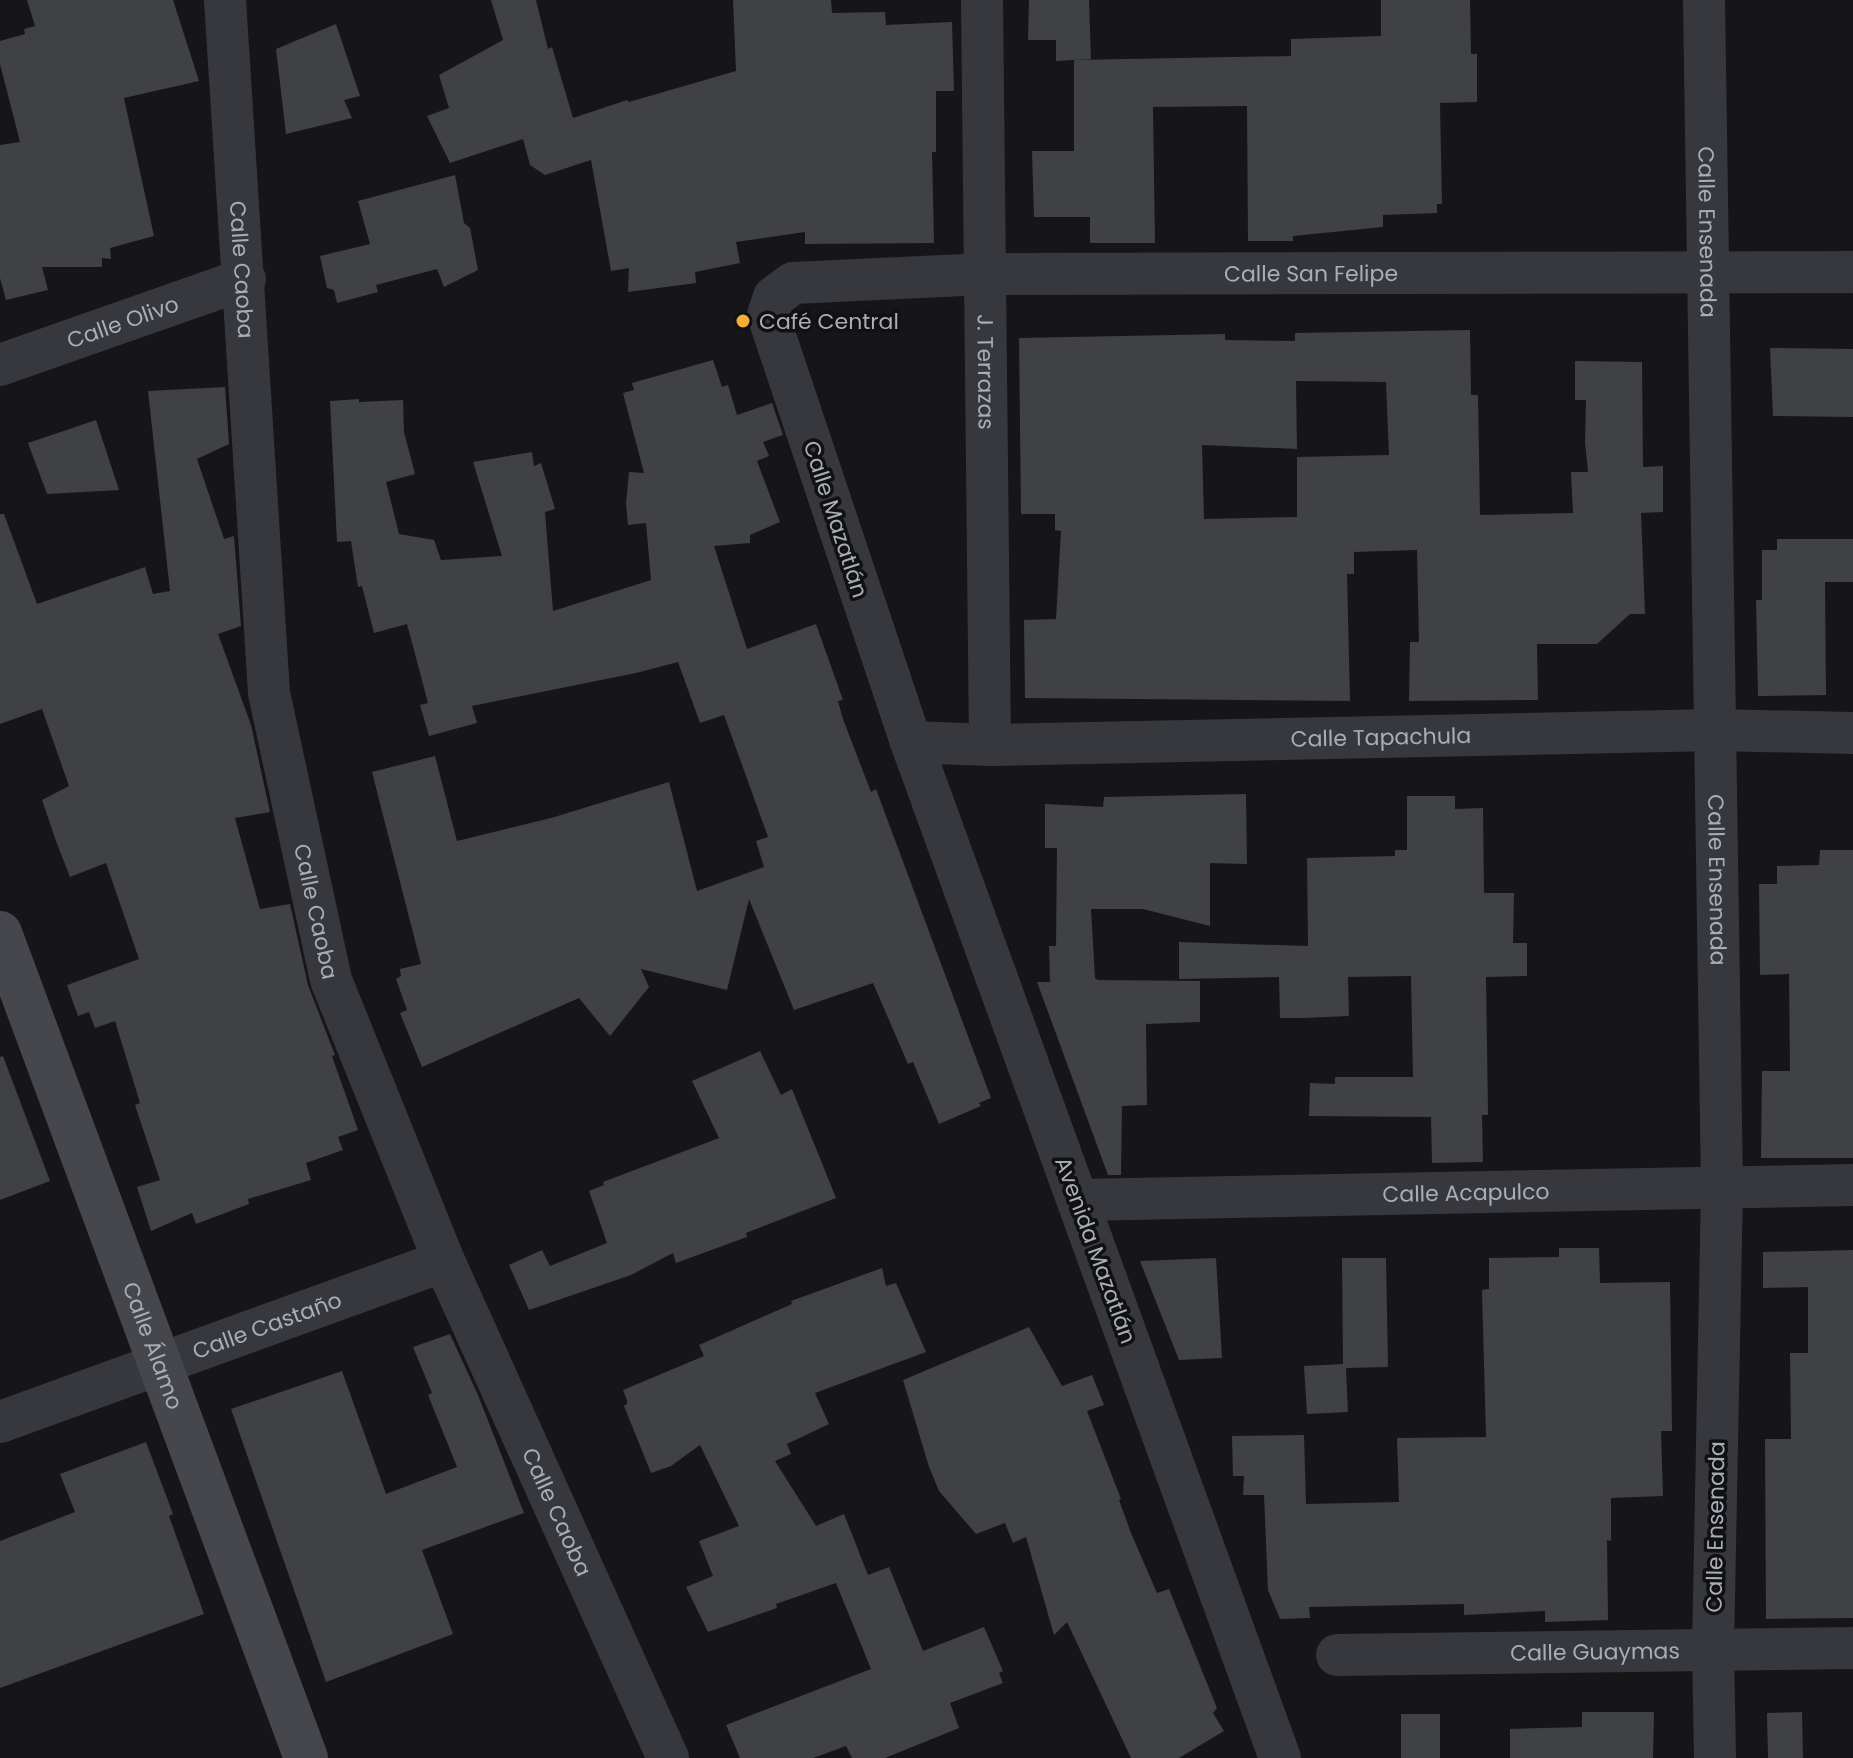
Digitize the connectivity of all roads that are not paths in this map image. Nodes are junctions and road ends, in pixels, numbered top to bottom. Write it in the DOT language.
graph roads {
  1 [pos="225,0"];
  2 [pos="982,0"];
  3 [pos="1704,0"];
  4 [pos="1708,271"];
  5 [pos="1853,272"];
  6 [pos="985,274"];
  7 [pos="245,279"];
  8 [pos="774,297"];
  9 [pos="0,365"];
  10 [pos="1715,730"];
  11 [pos="1853,733"];
  12 [pos="911,742"];
  13 [pos="990,745"];
  14 [pos="0,933"];
  15 [pos="1853,1185"];
  16 [pos="1722,1188"];
  17 [pos="1078,1200"];
  18 [pos="444,1261"];
  19 [pos="160,1364"];
  20 [pos="0,1422"];
  21 [pos="1853,1648"];
  22 [pos="1713,1649"];
  23 [pos="1337,1655"];
  24 [pos="306,1758"];
  25 [pos="668,1758"];
  26 [pos="1280,1758"];
  27 [pos="1715,1758"];
  1 -- 7 [label="street, Calle Caoba"];
  2 -- 6 [label="street, J. Terrazas"];
  3 -- 4 [label="street, Calle Ensenada"];
  4 -- 5 [label="street, Calle San Felipe"];
  4 -- 6 [label="street, Calle San Felipe"];
  4 -- 10 [label="street, Calle Ensenada"];
  6 -- 8 [label="street, Calle San Felipe"];
  6 -- 13 [label="street, J. Terrazas"];
  7 -- 9 [label="street, Calle Olivo"];
  7 -- 18 [label="street, Calle Caoba"];
  8 -- 12 [label="street, Calle Mazatlán"];
  10 -- 11 [label="street, Calle Tapachula"];
  10 -- 13 [label="street, Calle Tapachula"];
  10 -- 16 [label="street, Calle Ensenada"];
  12 -- 13 [label="street, Calle Tapachula"];
  12 -- 17 [label="street, Avenida Mazatlán"];
  14 -- 19 [label="main road, Calle Álamo"];
  15 -- 16 [label="street, Calle Acapulco"];
  16 -- 17 [label="street, Calle Acapulco"];
  16 -- 22 [label="street, Calle Ensenada"];
  17 -- 26 [label="street, Avenida Mazatlán"];
  18 -- 19 [label="street, Calle Castaño"];
  18 -- 25 [label="street, Calle Caoba"];
  19 -- 20 [label="street, Calle Castaño"];
  19 -- 24 [label="main road, Calle Álamo"];
  21 -- 22 [label="street, Calle Guaymas"];
  22 -- 23 [label="street, Calle Guaymas"];
  22 -- 27 [label="street, Calle Ensenada"];
}
